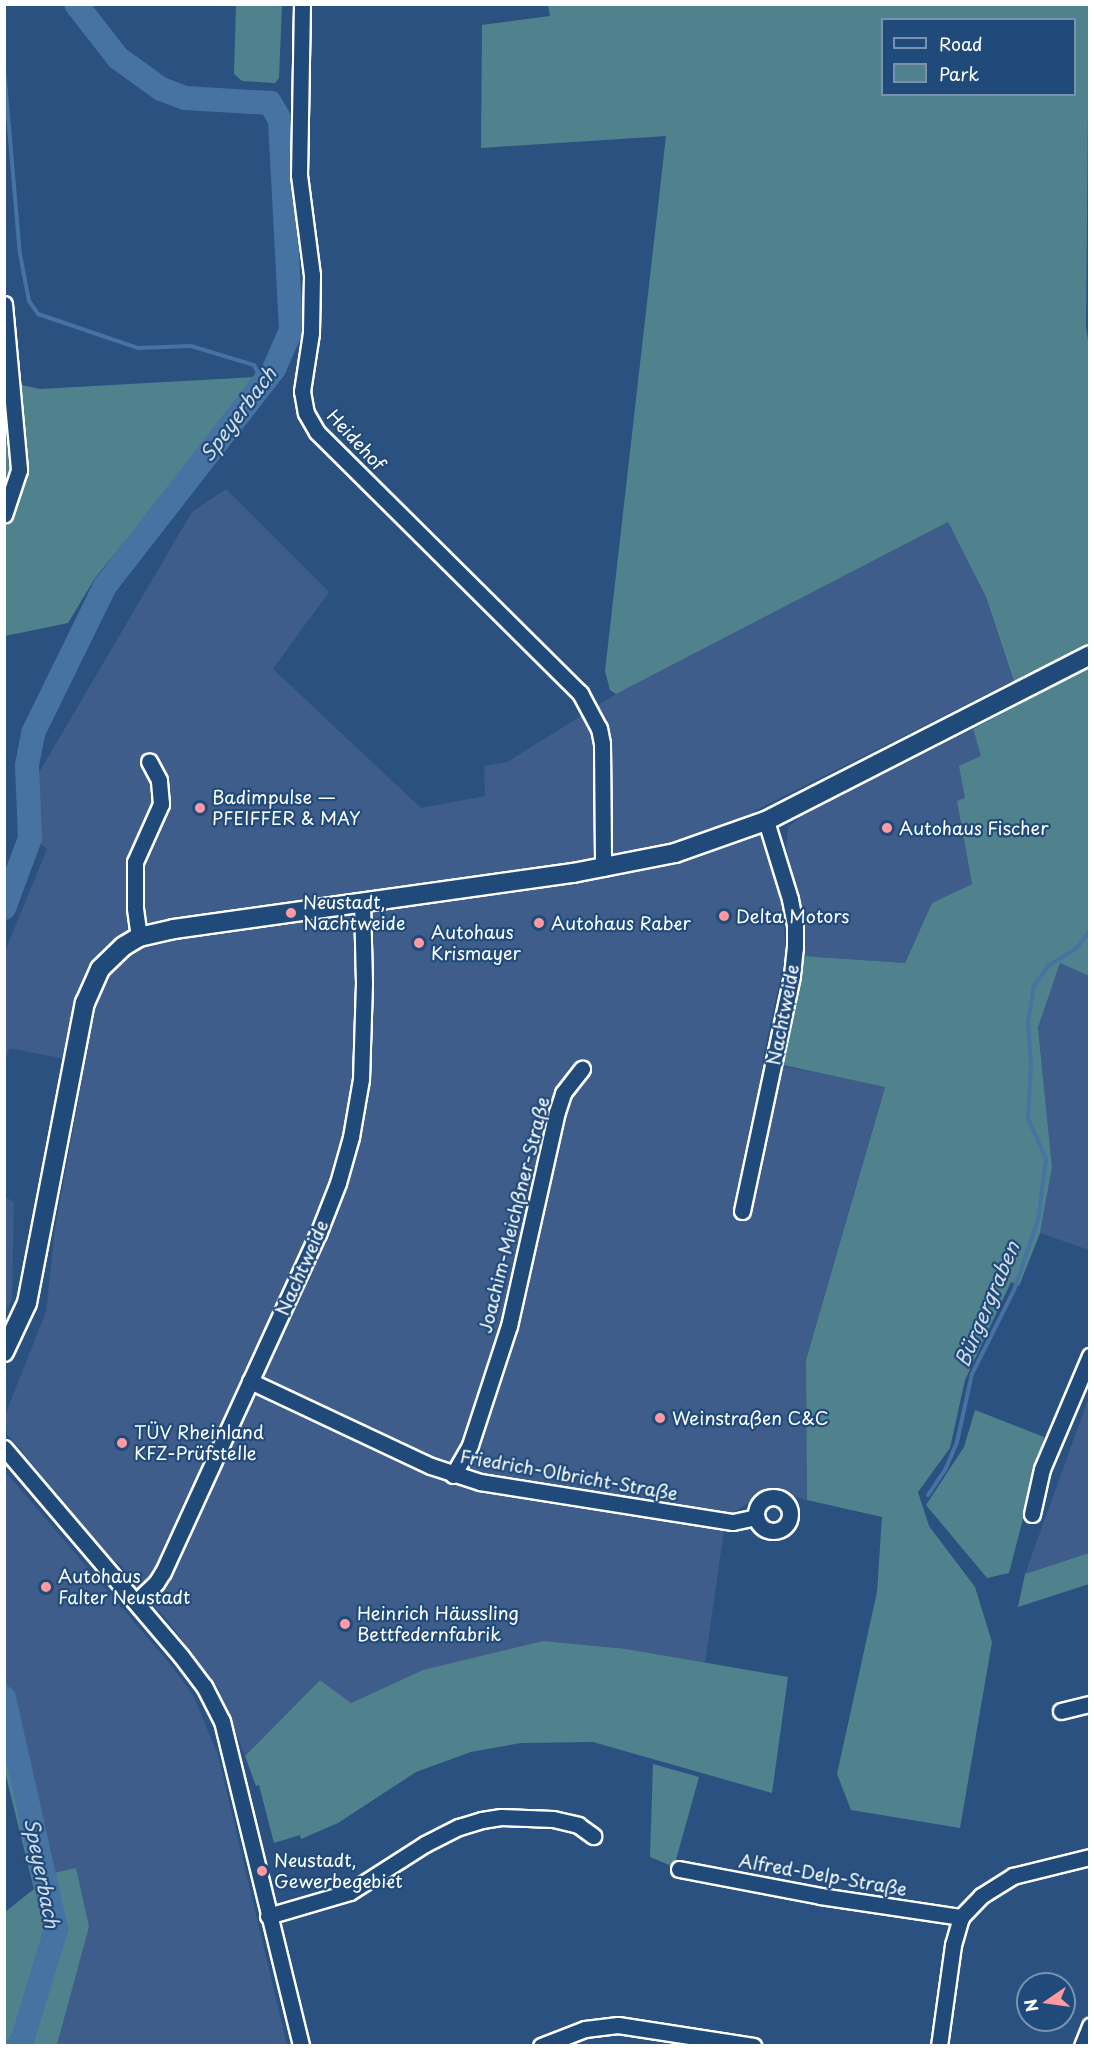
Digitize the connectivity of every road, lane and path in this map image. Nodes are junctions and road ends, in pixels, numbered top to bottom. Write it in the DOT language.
graph roads {
  1 [pos="302,4"];
  2 [pos="4,304"];
  3 [pos="4,515"];
  4 [pos="1089,655"];
  5 [pos="149,760"];
  6 [pos="766,821"];
  7 [pos="603,868"];
  8 [pos="362,903"];
  9 [pos="139,937"];
  10 [pos="582,1069"];
  11 [pos="742,1210"];
  12 [pos="4,1352"];
  13 [pos="1089,1356"];
  14 [pos="250,1381"];
  15 [pos="4,1448"];
  16 [pos="453,1475"];
  17 [pos="1032,1514"];
  18 [pos="756,1517"];
  19 [pos="136,1602"];
  20 [pos="1089,1704"];
  21 [pos="1061,1711"];
  22 [pos="593,1836"];
  23 [pos="1089,1857"];
  24 [pos="679,1869"];
  25 [pos="268,1916"];
  26 [pos="961,1917"];
  27 [pos="1089,2026"];
  28 [pos="300,2046"];
  29 [pos="541,2046"];
  30 [pos="753,2046"];
  31 [pos="939,2046"];
  32 [pos="1082,2046"];
  1 -- 7 [label="street, Heidehof"];
  2 -- 3 [label="street"];
  4 -- 6 [label="street"];
  5 -- 9 [label="street"];
  6 -- 7 [label="street"];
  6 -- 11 [label="street, Nachtweide"];
  7 -- 8 [label="street"];
  8 -- 9 [label="street"];
  8 -- 14 [label="street, Nachtweide"];
  9 -- 12 [label="street"];
  10 -- 16 [label="street, Joachim-Meichßner-Straße"];
  13 -- 17 [label="street"];
  14 -- 16 [label="street, Friedrich-Olbricht-Straße"];
  14 -- 19 [label="street, Nachtweide"];
  15 -- 19 [label="street"];
  16 -- 18 [label="street, Friedrich-Olbricht-Straße"];
  19 -- 25 [label="street"];
  20 -- 21 [label="street"];
  22 -- 25 [label="street"];
  23 -- 26 [label="street"];
  24 -- 26 [label="street, Alfred-Delp-Straße"];
  25 -- 28 [label="street"];
  26 -- 31 [label="street"];
  27 -- 32 [label="street"];
  29 -- 30 [label="street"];
}
